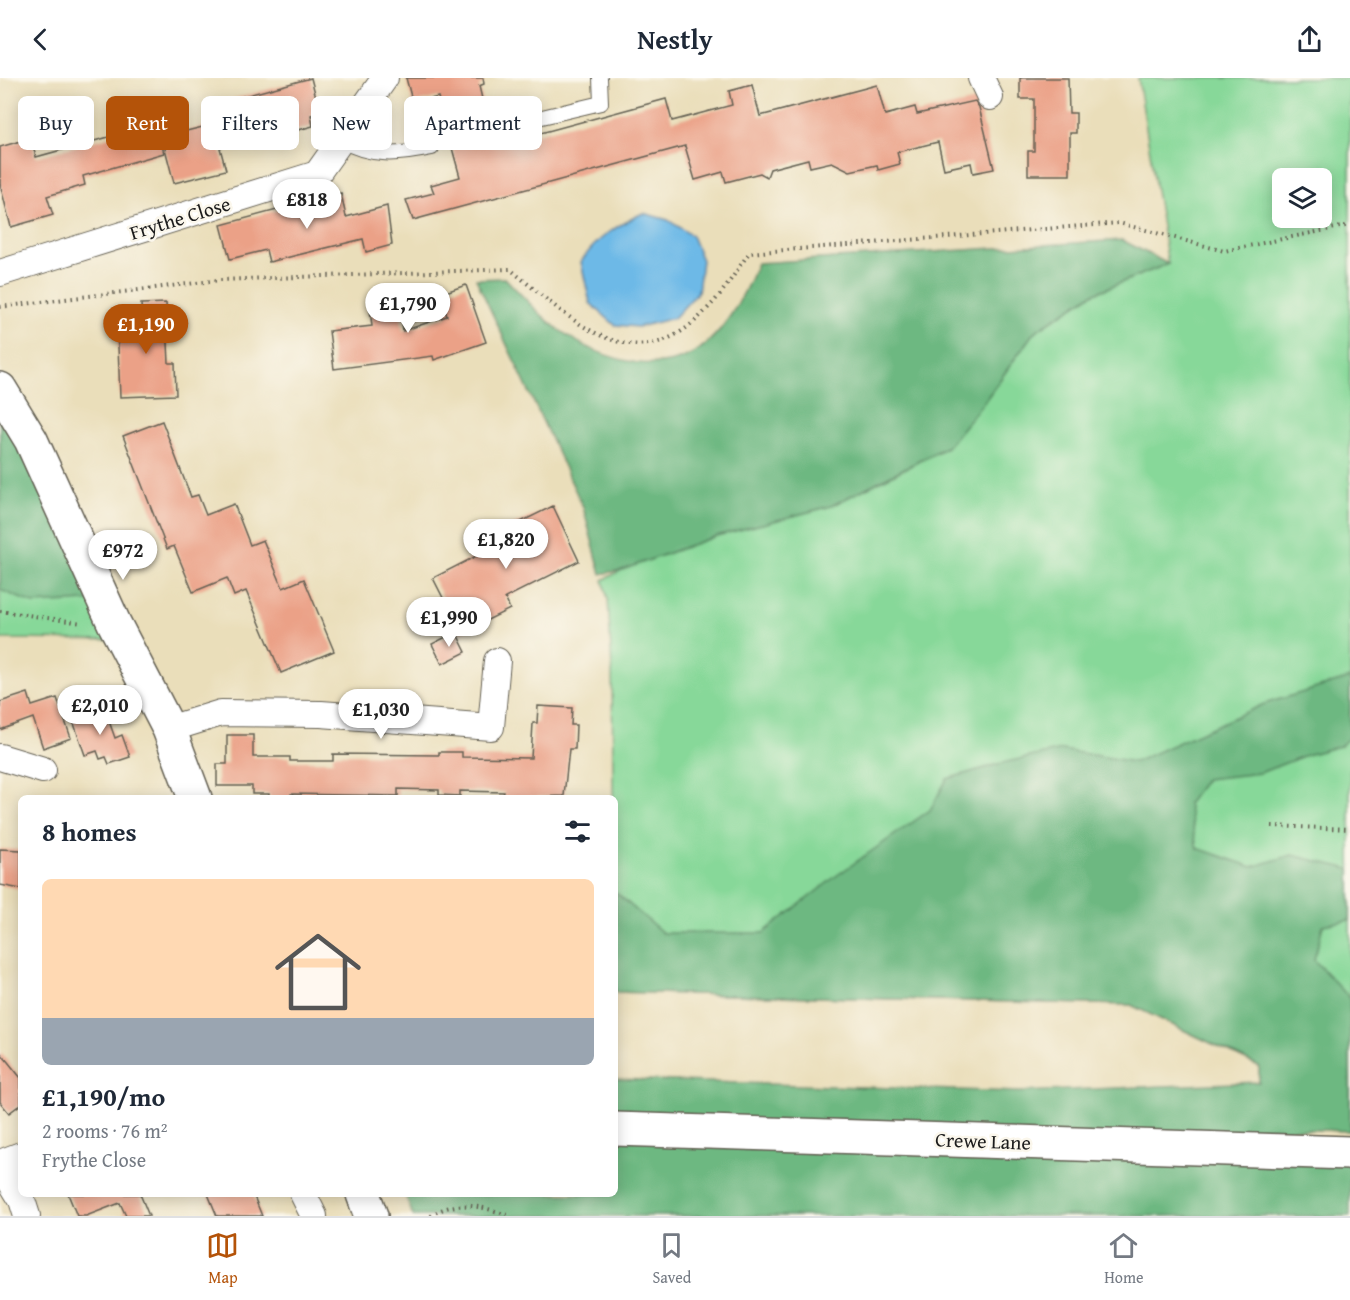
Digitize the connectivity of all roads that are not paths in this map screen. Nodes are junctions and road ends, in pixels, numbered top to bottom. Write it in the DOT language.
graph roads {
  1 [pos="385,78"];
  2 [pos="600,78"];
  3 [pos="372,96"];
  4 [pos="542,117"];
  5 [pos="334,150"];
  6 [pos="357,150"];
  7 [pos="423,150"];
  8 [pos="0,273"];
  9 [pos="0,389"];
  10 [pos="497,661"];
  11 [pos="169,729"];
  12 [pos="0,757"];
  13 [pos="43,770"];
  14 [pos="194,795"];
  15 [pos="618,1129"];
  16 [pos="1350,1153"];
  17 [pos="18,1156"];
  18 [pos="0,1163"];
  19 [pos="18,1193"];
  20 [pos="20,1197"];
  21 [pos="304,1197"];
  22 [pos="364,1197"];
  23 [pos="27,1216"];
  24 [pos="314,1216"];
  25 [pos="371,1216"];
  1 -- 3 [label="street, Frythe Close"];
  2 -- 4 [label="lane"];
  5 -- 8 [label="street, Frythe Close"];
  6 -- 7 [label="lane"];
  9 -- 11 [label="street"];
  10 -- 11 [label="street"];
  11 -- 14 [label="street"];
  12 -- 13 [label="street"];
  15 -- 16 [label="street, Crewe Lane"];
  17 -- 18 [label="street"];
  18 -- 19 [label="street"];
  20 -- 23 [label="street"];
  21 -- 24 [label="street"];
  22 -- 25 [label="street"];
}
